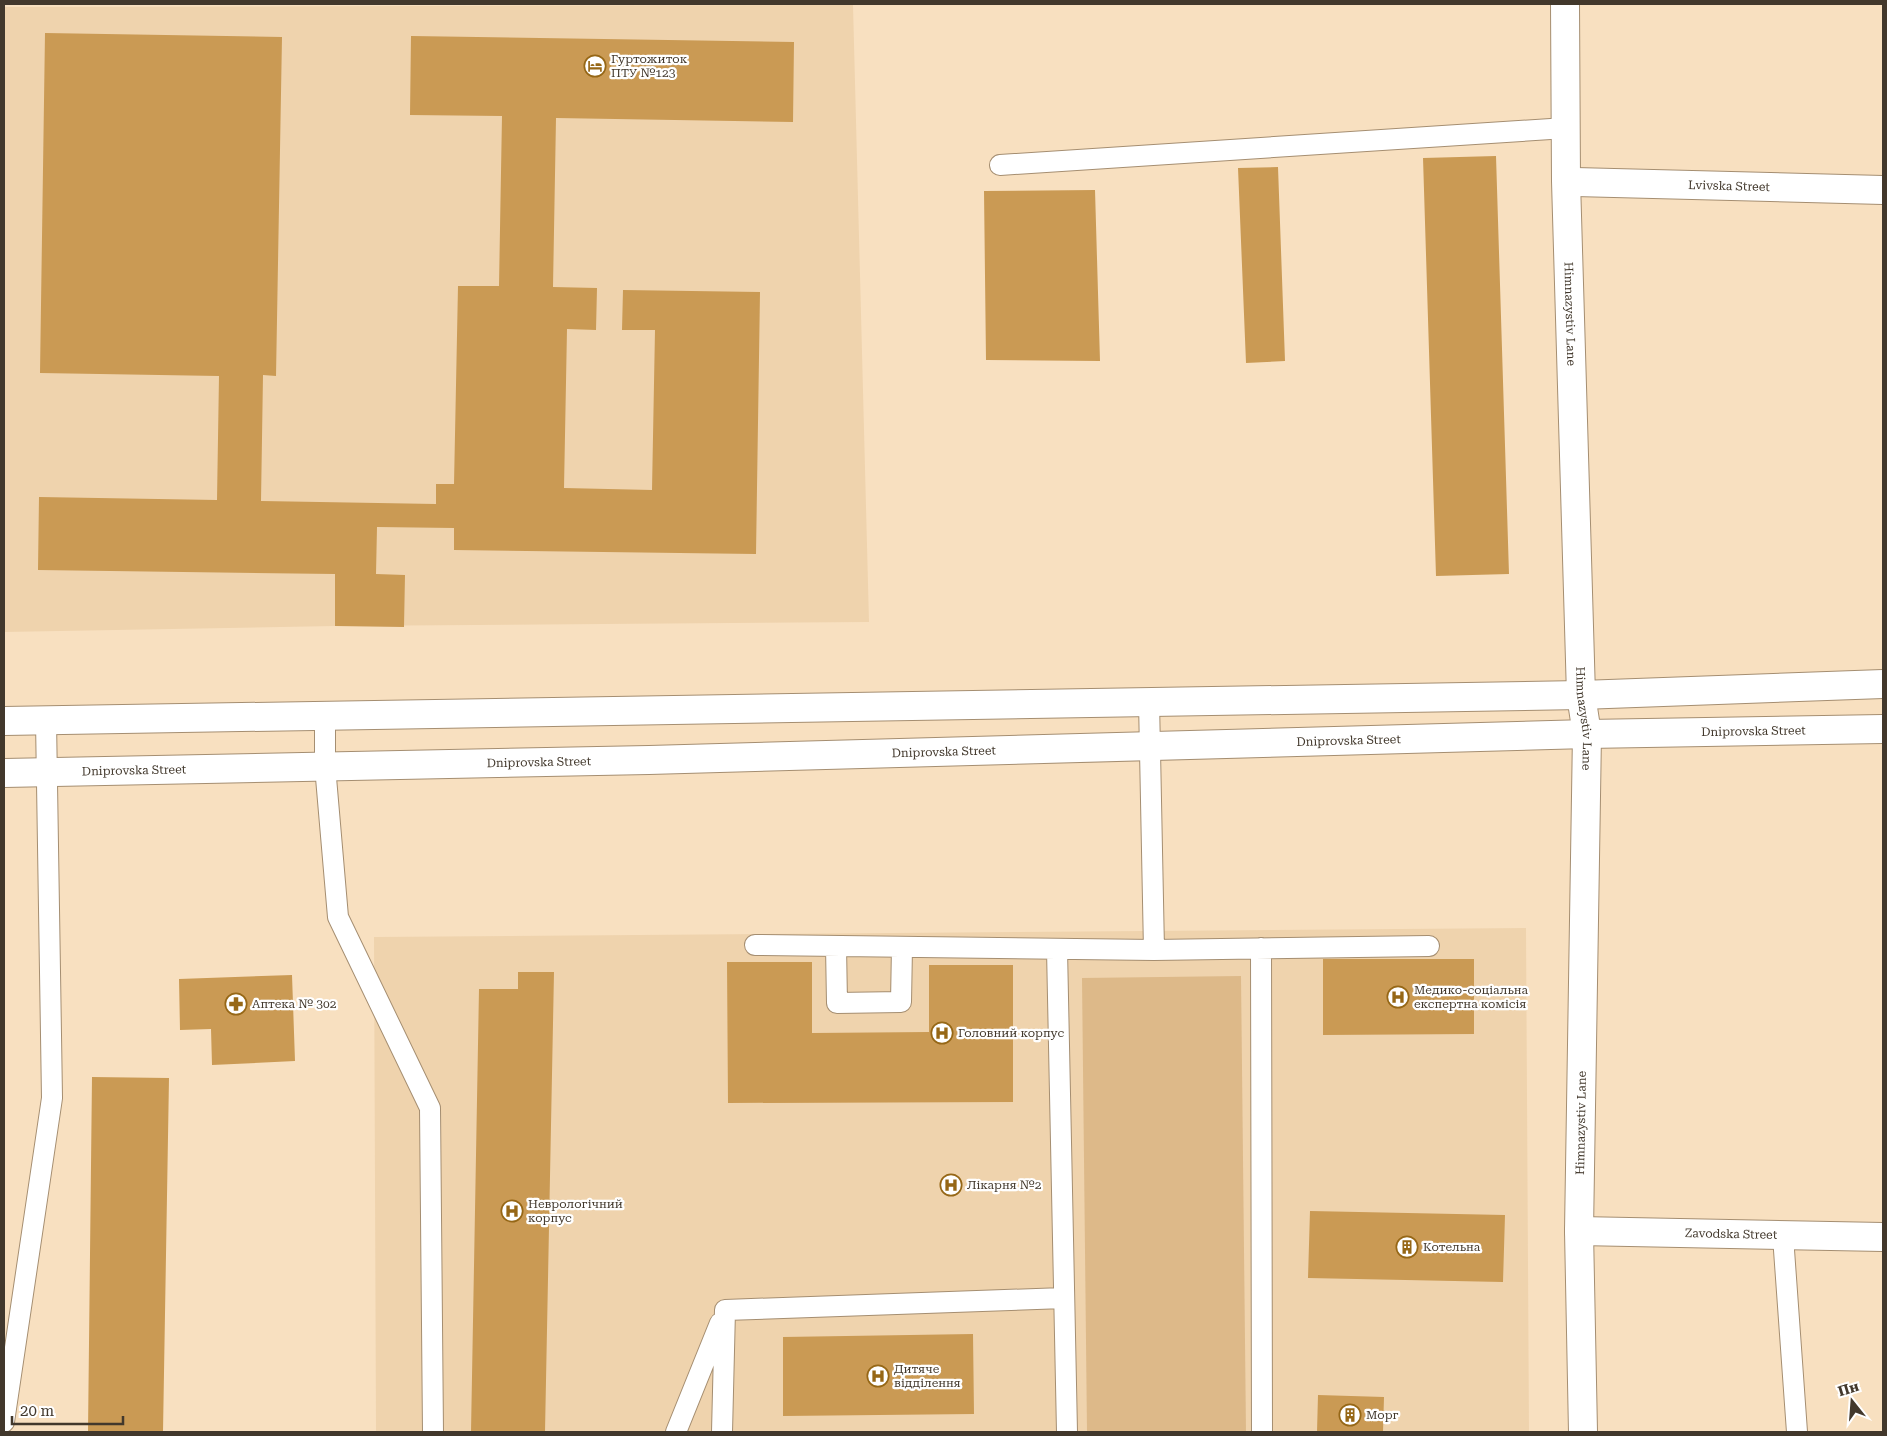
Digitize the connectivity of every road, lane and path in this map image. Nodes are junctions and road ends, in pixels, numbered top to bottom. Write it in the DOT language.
graph roads {
  1 [pos="1565,4"];
  2 [pos="1566,128"];
  3 [pos="1000,165"];
  4 [pos="1575,182"];
  5 [pos="1883,190"];
  6 [pos="1883,684"];
  7 [pos="1581,695"];
  8 [pos="1150,701"];
  9 [pos="325,714"];
  10 [pos="46,720"];
  11 [pos="4,721"];
  12 [pos="1883,729"];
  13 [pos="1587,734"];
  14 [pos="1149,746"];
  15 [pos="325,766"];
  16 [pos="46,772"];
  17 [pos="4,773"];
  18 [pos="755,945"];
  19 [pos="836,946"];
  20 [pos="1429,946"];
  21 [pos="902,947"];
  22 [pos="1262,948"];
  23 [pos="1057,949"];
  24 [pos="1154,950"];
  25 [pos="1579,1232"];
  26 [pos="1784,1236"];
  27 [pos="1883,1238"];
  28 [pos="1064,1298"];
  29 [pos="725,1310"];
  30 [pos="4,1422"];
  31 [pos="433,1432"];
  32 [pos="676,1432"];
  33 [pos="722,1432"];
  34 [pos="1067,1432"];
  35 [pos="1262,1432"];
  36 [pos="1583,1432"];
  37 [pos="1797,1432"];
  1 -- 2 [label="street, Himnazystiv Lane"];
  2 -- 3 [label="lane"];
  2 -- 7 [label="street, Himnazystiv Lane"];
  4 -- 5 [label="street, Lvivska Street"];
  6 -- 7 [label="street"];
  7 -- 8 [label="street"];
  7 -- 13 [label="street, Himnazystiv Lane"];
  8 -- 9 [label="street"];
  8 -- 14 [label="lane"];
  9 -- 10 [label="street"];
  9 -- 15 [label="lane"];
  10 -- 11 [label="street"];
  10 -- 16 [label="lane"];
  12 -- 13 [label="street, Dniprovska Street"];
  13 -- 14 [label="street, Dniprovska Street"];
  13 -- 25 [label="street, Himnazystiv Lane"];
  14 -- 15 [label="street, Dniprovska Street"];
  14 -- 24 [label="lane"];
  15 -- 16 [label="street, Dniprovska Street"];
  15 -- 31 [label="lane"];
  16 -- 17 [label="street, Dniprovska Street"];
  16 -- 30 [label="lane"];
  18 -- 19 [label="lane"];
  19 -- 21 [label="lane"];
  19 -- 21 [label="lane"];
  20 -- 22 [label="lane"];
  21 -- 23 [label="lane"];
  22 -- 24 [label="lane"];
  22 -- 35 [label="lane"];
  23 -- 24 [label="lane"];
  23 -- 28 [label="lane"];
  25 -- 26 [label="street, Zavodska Street"];
  25 -- 36 [label="street, Himnazystiv Lane"];
  26 -- 27 [label="street, Zavodska Street"];
  26 -- 37 [label="lane"];
  28 -- 29 [label="lane"];
  28 -- 34 [label="lane"];
  29 -- 32 [label="lane"];
  29 -- 33 [label="lane"];
}
